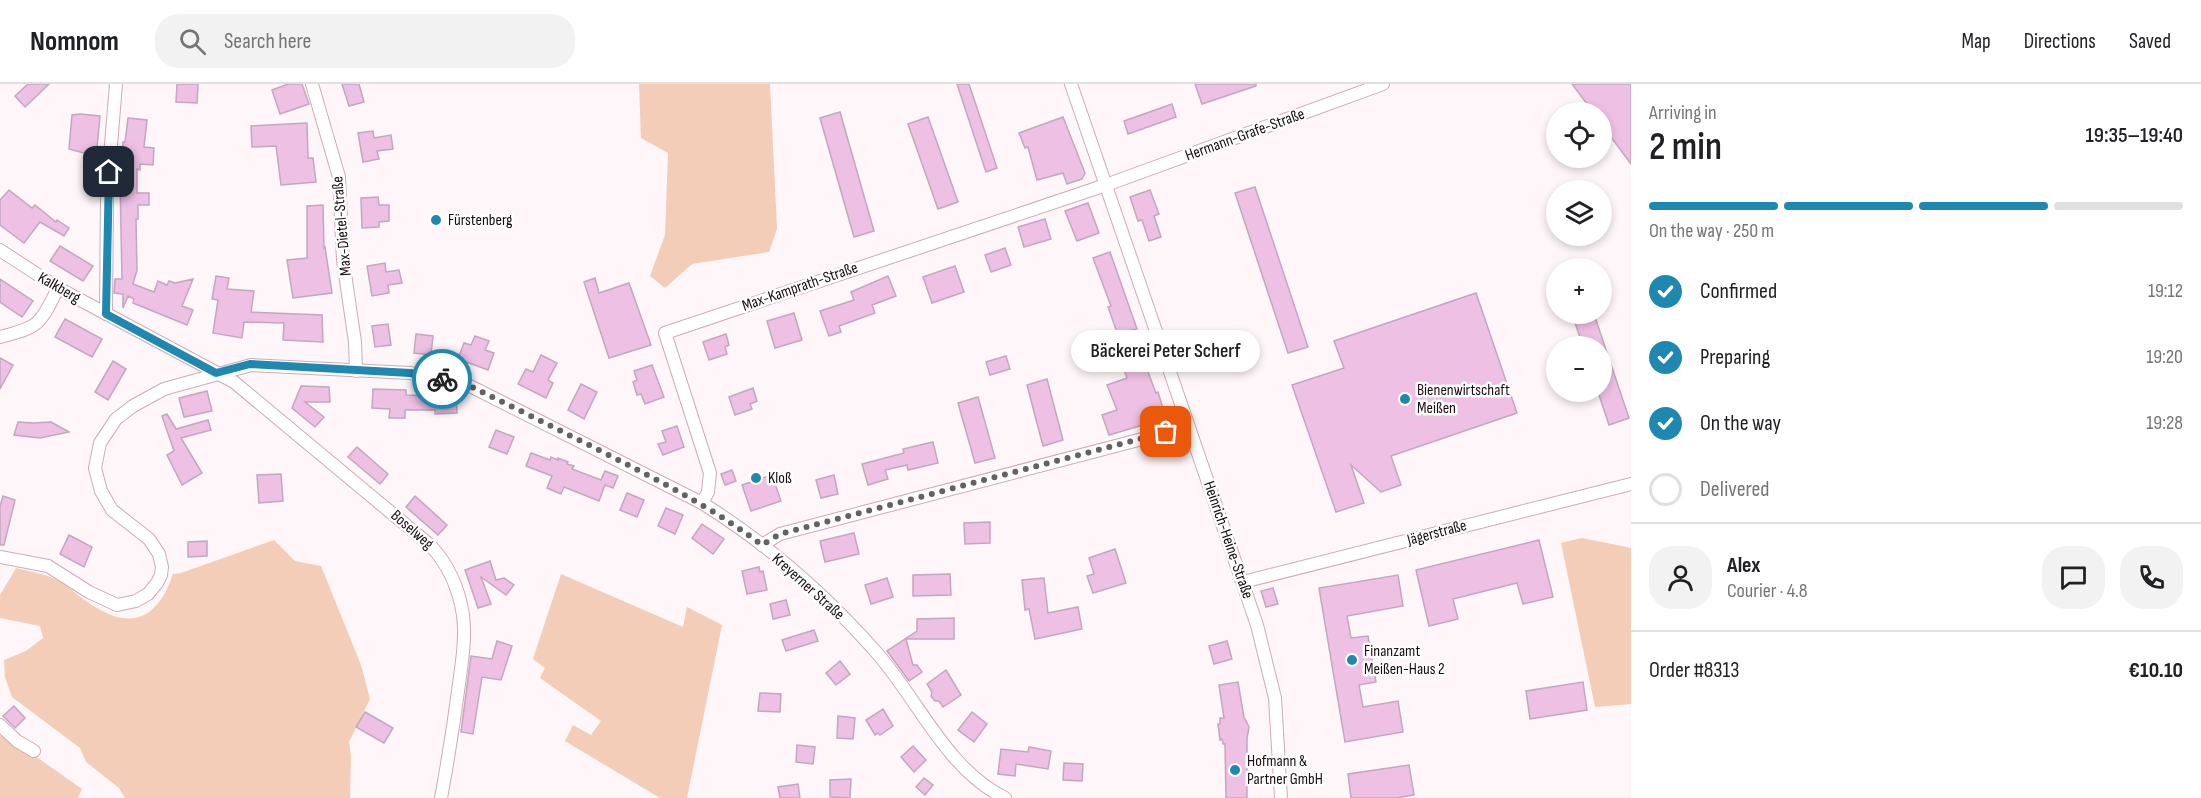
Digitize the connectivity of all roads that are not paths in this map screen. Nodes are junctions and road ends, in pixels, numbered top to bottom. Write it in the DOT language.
graph roads {
  1 [pos="116,84"];
  2 [pos="312,84"];
  3 [pos="1071,84"];
  4 [pos="1383,84"];
  5 [pos="1106,184"];
  6 [pos="0,250"];
  7 [pos="58,288"];
  8 [pos="106,314"];
  9 [pos="0,337"];
  10 [pos="356,371"];
  11 [pos="216,373"];
  12 [pos="1188,427"];
  13 [pos="1631,484"];
  14 [pos="702,503"];
  15 [pos="762,545"];
  16 [pos="0,557"];
  17 [pos="1243,582"];
  18 [pos="0,725"];
  19 [pos="34,751"];
  20 [pos="441,798"];
  21 [pos="1005,798"];
  22 [pos="1281,798"];
  1 -- 8 [label="street"];
  2 -- 10 [label="street, Max-Dietel-Straße"];
  3 -- 5 [label="street, Heinrich-Heine-Straße"];
  4 -- 5 [label="street, Hermann-Grafe-Straße"];
  5 -- 12 [label="street, Heinrich-Heine-Straße"];
  5 -- 14 [label="street, Max-Kamprath-Straße"];
  6 -- 7 [label="street, Kalkberg"];
  7 -- 8 [label="street, Kalkberg"];
  7 -- 9 [label="street"];
  8 -- 11 [label="street, Kalkberg"];
  10 -- 11 [label="street, Kreyerner Straße"];
  10 -- 14 [label="street, Kreyerner Straße"];
  11 -- 16 [label="street, Kreyerner Straße"];
  11 -- 20 [label="street, Boselweg"];
  12 -- 15 [label="street"];
  12 -- 17 [label="street, Heinrich-Heine-Straße"];
  13 -- 17 [label="street, Jägerstraße"];
  14 -- 15 [label="street, Kreyerner Straße"];
  15 -- 21 [label="street, Kreyerner Straße"];
  17 -- 22 [label="street, Heinrich-Heine-Straße"];
  18 -- 19 [label="street"];
}
